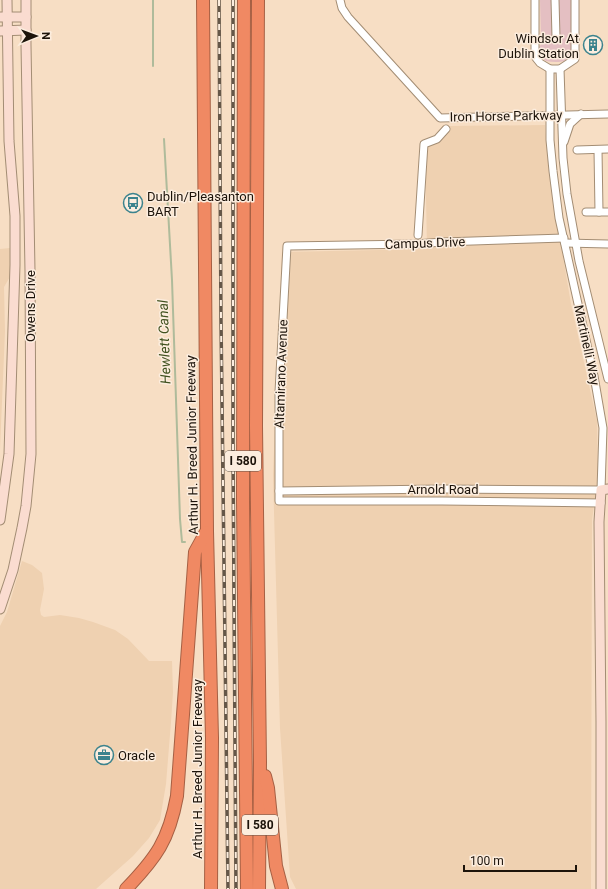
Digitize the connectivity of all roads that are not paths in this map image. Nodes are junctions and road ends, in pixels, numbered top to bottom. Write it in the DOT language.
graph roads {
  1 [pos="7,0"];
  2 [pos="26,0"];
  3 [pos="203,0"];
  4 [pos="244,0"];
  5 [pos="258,0"];
  6 [pos="340,0"];
  7 [pos="535,0"];
  8 [pos="556,0"];
  9 [pos="575,0"];
  10 [pos="4,17"];
  11 [pos="26,17"];
  12 [pos="26,30"];
  13 [pos="4,31"];
  14 [pos="556,36"];
  15 [pos="550,69"];
  16 [pos="560,69"];
  17 [pos="581,114"];
  18 [pos="608,114"];
  19 [pos="550,115"];
  20 [pos="561,115"];
  21 [pos="446,129"];
  22 [pos="578,150"];
  23 [pos="598,150"];
  24 [pos="608,150"];
  25 [pos="565,178"];
  26 [pos="586,212"];
  27 [pos="599,212"];
  28 [pos="608,212"];
  29 [pos="418,235"];
  30 [pos="564,241"];
  31 [pos="576,244"];
  32 [pos="608,244"];
  33 [pos="287,246"];
  34 [pos="608,379"];
  35 [pos="605,490"];
  36 [pos="279,491"];
  37 [pos="279,501"];
  38 [pos="604,503"];
  39 [pos="0,520"];
  40 [pos="207,531"];
  41 [pos="0,609"];
  42 [pos="605,739"];
  43 [pos="260,762"];
  44 [pos="126,889"];
  45 [pos="211,889"];
  46 [pos="247,889"];
  47 [pos="259,889"];
  48 [pos="282,889"];
  49 [pos="601,889"];
  1 -- 10 [label="street, Owens Drive"];
  2 -- 11 [label="street, Owens Drive"];
  3 -- 40 [label="highway, Arthur H. Breed Junior Freeway / I 580"];
  4 -- 46 [label="highway, I 580"];
  5 -- 43 [label="highway, I 580"];
  6 -- 19 [label="street, Iron Horse Parkway"];
  7 -- 15 [label="street"];
  8 -- 14 [label="street"];
  9 -- 16 [label="street"];
  10 -- 11 [label="street"];
  10 -- 13 [label="street, Owens Drive"];
  11 -- 12 [label="street, Owens Drive"];
  12 -- 13 [label="street"];
  12 -- 41 [label="street, Owens Drive"];
  13 -- 39 [label="street, Owens Drive"];
  15 -- 16 [label="street"];
  15 -- 19 [label="street, Martinelli Way"];
  16 -- 20 [label="street, Martinelli Way"];
  17 -- 18 [label="street, Iron Horse Parkway"];
  17 -- 20 [label="street, Iron Horse Parkway"];
  17 -- 25 [label="street, Martinelli Way"];
  19 -- 20 [label="street, Iron Horse Parkway"];
  19 -- 30 [label="street, Martinelli Way"];
  20 -- 25 [label="street, Martinelli Way"];
  21 -- 29 [label="street"];
  22 -- 23 [label="street"];
  23 -- 24 [label="street"];
  23 -- 27 [label="street"];
  25 -- 31 [label="street, Martinelli Way"];
  26 -- 27 [label="street"];
  27 -- 28 [label="street"];
  30 -- 31 [label="street, Campus Drive"];
  30 -- 33 [label="street, Campus Drive"];
  30 -- 35 [label="street, Martinelli Way"];
  31 -- 32 [label="street, Campus Drive"];
  31 -- 34 [label="street, Martinelli Way"];
  33 -- 36 [label="street, Altamirano Avenue"];
  35 -- 36 [label="street, Arnold Road"];
  35 -- 38 [label="street, Martinelli Way"];
  36 -- 37 [label="street, Altamirano Avenue"];
  37 -- 38 [label="street, Arnold Road"];
  38 -- 42 [label="street, Martinelli Way"];
  40 -- 44 [label="highway"];
  40 -- 45 [label="highway, Arthur H. Breed Junior Freeway / I 580"];
  42 -- 49 [label="street, Martinelli Way"];
  43 -- 47 [label="highway, I 580"];
  43 -- 48 [label="highway"];
}
